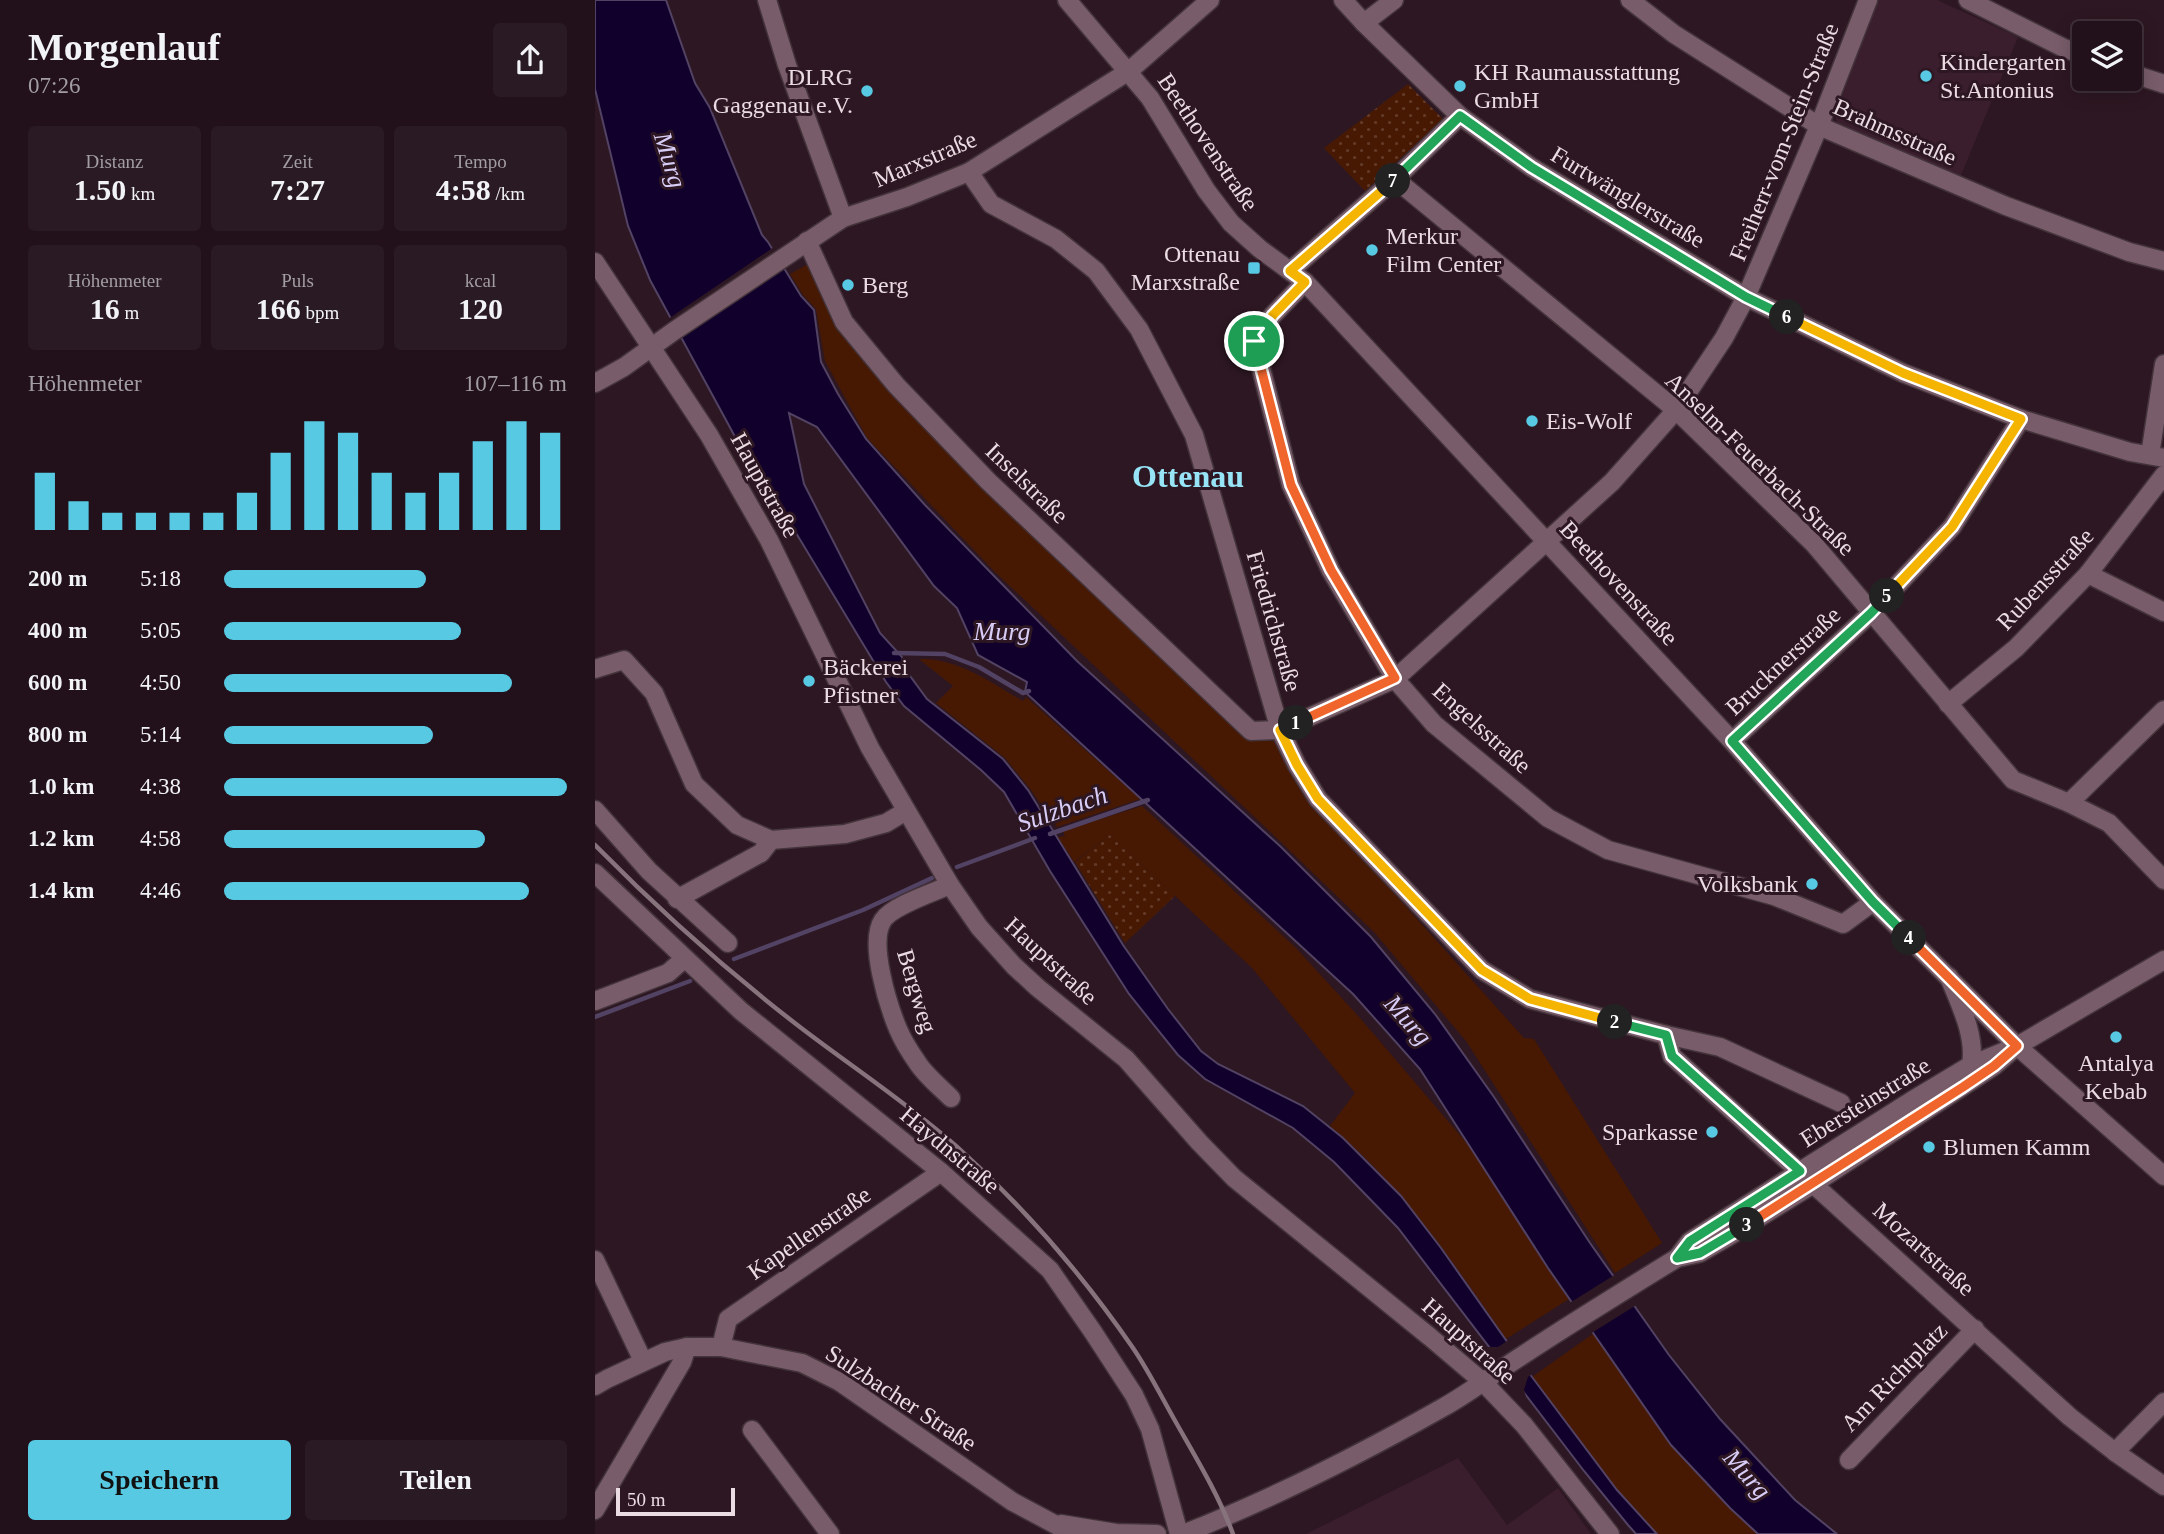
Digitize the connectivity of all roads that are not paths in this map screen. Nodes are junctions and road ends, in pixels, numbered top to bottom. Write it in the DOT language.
graph roads {
  1 [pos="767,0"];
  2 [pos="1067,0"];
  3 [pos="1210,0"];
  4 [pos="1343,0"];
  5 [pos="1394,0"];
  6 [pos="1630,0"];
  7 [pos="1868,0"];
  8 [pos="1968,0"];
  9 [pos="1364,23"];
  10 [pos="2072,51"];
  11 [pos="1129,71"];
  12 [pos="2142,77"];
  13 [pos="2164,83"];
  14 [pos="1460,116"];
  15 [pos="1819,126"];
  16 [pos="969,172"];
  17 [pos="1395,179"];
  18 [pos="843,218"];
  19 [pos="807,241"];
  20 [pos="595,261"];
  21 [pos="2164,261"];
  22 [pos="1297,277"];
  23 [pos="1746,297"];
  24 [pos="650,348"];
  25 [pos="2164,364"];
  26 [pos="595,383"];
  27 [pos="1675,410"];
  28 [pos="2021,419"];
  29 [pos="2157,456"];
  30 [pos="2164,475"];
  31 [pos="1546,541"];
  32 [pos="2088,574"];
  33 [pos="2164,612"];
  34 [pos="1871,613"];
  35 [pos="595,669"];
  36 [pos="1395,678"];
  37 [pos="1948,704"];
  38 [pos="2164,710"];
  39 [pos="1280,730"];
  40 [pos="1251,731"];
  41 [pos="1732,741"];
  42 [pos="2069,803"];
  43 [pos="595,810"];
  44 [pos="906,811"];
  45 [pos="771,840"];
  46 [pos="595,873"];
  47 [pos="2164,880"];
  48 [pos="950,885"];
  49 [pos="677,899"];
  50 [pos="1873,902"];
  51 [pos="728,943"];
  52 [pos="684,959"];
  53 [pos="2164,960"];
  54 [pos="1949,977"];
  55 [pos="595,1002"];
  56 [pos="1666,1035"];
  57 [pos="2017,1046"];
  58 [pos="1972,1065"];
  59 [pos="951,1098"];
  60 [pos="1841,1103"];
  61 [pos="1800,1171"];
  62 [pos="941,1172"];
  63 [pos="2164,1176"];
  64 [pos="1815,1184"];
  65 [pos="1677,1258"];
  66 [pos="595,1260"];
  67 [pos="1975,1329"];
  68 [pos="687,1347"];
  69 [pos="721,1347"];
  70 [pos="643,1361"];
  71 [pos="1483,1382"];
  72 [pos="595,1386"];
  73 [pos="2164,1402"];
  74 [pos="752,1430"];
  75 [pos="2115,1452"];
  76 [pos="1849,1460"];
  77 [pos="2164,1486"];
  78 [pos="595,1510"];
  79 [pos="1051,1522"];
  80 [pos="830,1534"];
  81 [pos="1073,1534"];
  82 [pos="1157,1534"];
  83 [pos="1181,1534"];
  84 [pos="1610,1534"];
  1 -- 18 [label="street"];
  2 -- 11 [label="street, Beethovenstraße"];
  3 -- 11 [label="street, Marxstraße"];
  4 -- 9 [label="street, Furtwänglerstraße"];
  5 -- 9 [label="street"];
  6 -- 15 [label="street, Brahmsstraße"];
  7 -- 15 [label="street, Freiherr-vom-Stein-Straße"];
  8 -- 10 [label="street"];
  9 -- 14 [label="street, Furtwänglerstraße"];
  11 -- 16 [label="street, Marxstraße"];
  11 -- 22 [label="street, Beethovenstraße"];
  12 -- 13 [label="street"];
  14 -- 17 [label="street"];
  14 -- 23 [label="street, Furtwänglerstraße"];
  15 -- 21 [label="street, Brahmsstraße"];
  15 -- 23 [label="street, Freiherr-vom-Stein-Straße"];
  16 -- 18 [label="street, Marxstraße"];
  16 -- 39 [label="street, Friedrichstraße"];
  17 -- 22 [label="street"];
  17 -- 27 [label="street, Anselm-Feuerbach-Straße"];
  18 -- 19 [label="street, Marxstraße"];
  19 -- 24 [label="street, Marxstraße"];
  19 -- 40 [label="street, Inselstraße"];
  20 -- 24 [label="street, Hauptstraße"];
  22 -- 31 [label="street, Beethovenstraße"];
  22 -- 36 [label="street, Engelsstraße"];
  23 -- 27 [label="street, Freiherr-vom-Stein-Straße"];
  23 -- 28 [label="street, Furtwänglerstraße"];
  24 -- 26 [label="street, Marxstraße"];
  24 -- 44 [label="street, Hauptstraße"];
  25 -- 29 [label="street"];
  27 -- 31 [label="street, Freiherr-vom-Stein-Straße"];
  27 -- 34 [label="street, Anselm-Feuerbach-Straße"];
  28 -- 29 [label="street, Furtwänglerstraße"];
  28 -- 34 [label="street, Brucknerstraße"];
  30 -- 32 [label="street, Rubensstraße"];
  31 -- 36 [label="street, Freiherr-vom-Stein-Straße"];
  31 -- 41 [label="street, Beethovenstraße"];
  32 -- 33 [label="street"];
  32 -- 37 [label="street, Rubensstraße"];
  34 -- 37 [label="street, Anselm-Feuerbach-Straße"];
  34 -- 41 [label="street, Brucknerstraße"];
  35 -- 45 [label="street"];
  36 -- 39 [label="street, Freiherr-vom-Stein-Straße"];
  36 -- 50 [label="street, Engelsstraße"];
  37 -- 42 [label="street, Anselm-Feuerbach-Straße"];
  38 -- 42 [label="street"];
  39 -- 40 [label="street, Freiherr-vom-Stein-Straße"];
  39 -- 56 [label="street, Friedrichstraße"];
  41 -- 50 [label="street, Beethovenstraße"];
  42 -- 47 [label="street, Anselm-Feuerbach-Straße"];
  43 -- 49 [label="street"];
  44 -- 45 [label="street"];
  44 -- 48 [label="street, Hauptstraße"];
  45 -- 49 [label="street"];
  46 -- 52 [label="street, Haydnstraße"];
  48 -- 59 [label="street, Bergweg"];
  48 -- 71 [label="street, Hauptstraße"];
  49 -- 51 [label="street"];
  50 -- 54 [label="street, Beethovenstraße"];
  52 -- 55 [label="street"];
  52 -- 62 [label="street, Haydnstraße"];
  53 -- 57 [label="street, Ebersteinstraße"];
  54 -- 57 [label="street, Beethovenstraße"];
  54 -- 58 [label="street"];
  56 -- 60 [label="street, Friedrichstraße"];
  56 -- 61 [label="street, Mozartstraße"];
  57 -- 58 [label="street, Ebersteinstraße"];
  57 -- 63 [label="street, Beethovenstraße"];
  57 -- 64 [label="street, Ebersteinstraße"];
  58 -- 61 [label="street, Ebersteinstraße"];
  61 -- 64 [label="street, Mozartstraße"];
  61 -- 65 [label="street, Ebersteinstraße"];
  62 -- 69 [label="street, Kapellenstraße"];
  62 -- 83 [label="street, Haydnstraße"];
  64 -- 65 [label="street, Ebersteinstraße"];
  64 -- 67 [label="street, Mozartstraße"];
  65 -- 71 [label="street, Ebersteinstraße"];
  66 -- 70 [label="street"];
  67 -- 75 [label="street, Mozartstraße"];
  67 -- 76 [label="street, Am Richtplatz"];
  68 -- 69 [label="street, Sulzbacher Straße"];
  68 -- 70 [label="street, Sulzbacher Straße"];
  68 -- 78 [label="street"];
  69 -- 79 [label="street, Sulzbacher Straße"];
  70 -- 72 [label="street, Sulzbacher Straße"];
  71 -- 83 [label="street"];
  71 -- 84 [label="street, Hauptstraße"];
  73 -- 75 [label="street"];
  74 -- 80 [label="street"];
  75 -- 77 [label="street, Mozartstraße"];
  79 -- 81 [label="street, Sulzbacher Straße"];
  79 -- 82 [label="street, Sulzbacher Straße"];
}
